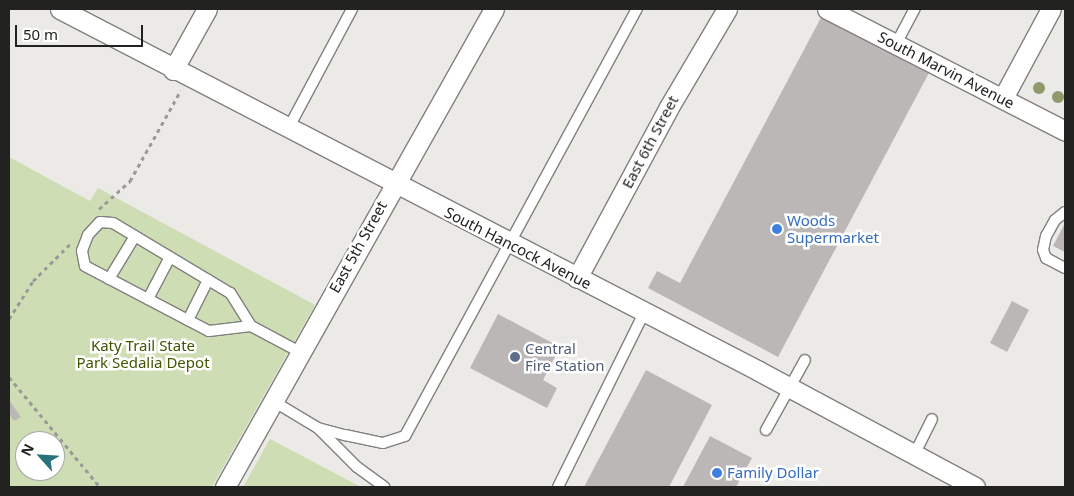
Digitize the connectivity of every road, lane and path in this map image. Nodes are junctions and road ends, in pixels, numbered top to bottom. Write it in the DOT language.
graph roads {
  1 [pos="207,9"];
  2 [pos="352,9"];
  3 [pos="494,9"];
  4 [pos="637,9"];
  5 [pos="727,9"];
  6 [pos="827,9"];
  7 [pos="915,9"];
  8 [pos="1051,9"];
  9 [pos="68,11"];
  10 [pos="896,44"];
  11 [pos="173,70"];
  12 [pos="181,90"];
  13 [pos="1003,98"];
  14 [pos="288,129"];
  15 [pos="1065,131"];
  16 [pos="393,183"];
  17 [pos="1065,212"];
  18 [pos="92,215"];
  19 [pos="135,236"];
  20 [pos="72,242"];
  21 [pos="509,244"];
  22 [pos="170,257"];
  23 [pos="1065,268"];
  24 [pos="577,278"];
  25 [pos="109,279"];
  26 [pos="208,280"];
  27 [pos="148,299"];
  28 [pos="644,313"];
  29 [pos="9,319"];
  30 [pos="188,320"];
  31 [pos="251,326"];
  32 [pos="300,352"];
  33 [pos="805,360"];
  34 [pos="9,377"];
  35 [pos="789,387"];
  36 [pos="273,401"];
  37 [pos="932,419"];
  38 [pos="318,428"];
  39 [pos="766,430"];
  40 [pos="914,455"];
  41 [pos="100,487"];
  42 [pos="225,487"];
  43 [pos="386,487"];
  44 [pos="558,487"];
  45 [pos="975,487"];
  1 -- 11 [label="street"];
  2 -- 14 [label="lane"];
  3 -- 16 [label="street, East 5th Street"];
  4 -- 21 [label="lane"];
  5 -- 24 [label="street, East 6th Street"];
  6 -- 10 [label="street, South Marvin Avenue"];
  7 -- 10 [label="lane"];
  8 -- 13 [label="street"];
  9 -- 11 [label="street, South Hancock Avenue"];
  10 -- 13 [label="street, South Marvin Avenue"];
  11 -- 14 [label="street, South Hancock Avenue"];
  12 -- 18 [label="path"];
  13 -- 15 [label="street, South Marvin Avenue"];
  14 -- 16 [label="street, South Hancock Avenue"];
  16 -- 21 [label="street, South Hancock Avenue"];
  16 -- 32 [label="street, East 5th Street"];
  17 -- 23 [label="lane"];
  19 -- 22 [label="lane"];
  19 -- 25 [label="lane"];
  19 -- 25 [label="lane"];
  20 -- 29 [label="path"];
  21 -- 24 [label="street, South Hancock Avenue"];
  21 -- 38 [label="lane"];
  22 -- 26 [label="lane"];
  22 -- 27 [label="lane"];
  24 -- 28 [label="street, South Hancock Avenue"];
  25 -- 27 [label="lane"];
  26 -- 30 [label="lane"];
  26 -- 31 [label="lane"];
  27 -- 30 [label="lane"];
  28 -- 35 [label="street, South Hancock Avenue"];
  28 -- 44 [label="lane"];
  30 -- 31 [label="lane"];
  31 -- 32 [label="lane"];
  32 -- 36 [label="street, East 5th Street"];
  33 -- 35 [label="lane"];
  34 -- 41 [label="path"];
  35 -- 39 [label="lane"];
  35 -- 40 [label="street, South Hancock Avenue"];
  36 -- 38 [label="lane"];
  36 -- 42 [label="street, East 5th Street"];
  37 -- 40 [label="lane"];
  38 -- 43 [label="lane"];
  40 -- 45 [label="street, South Hancock Avenue"];
}
